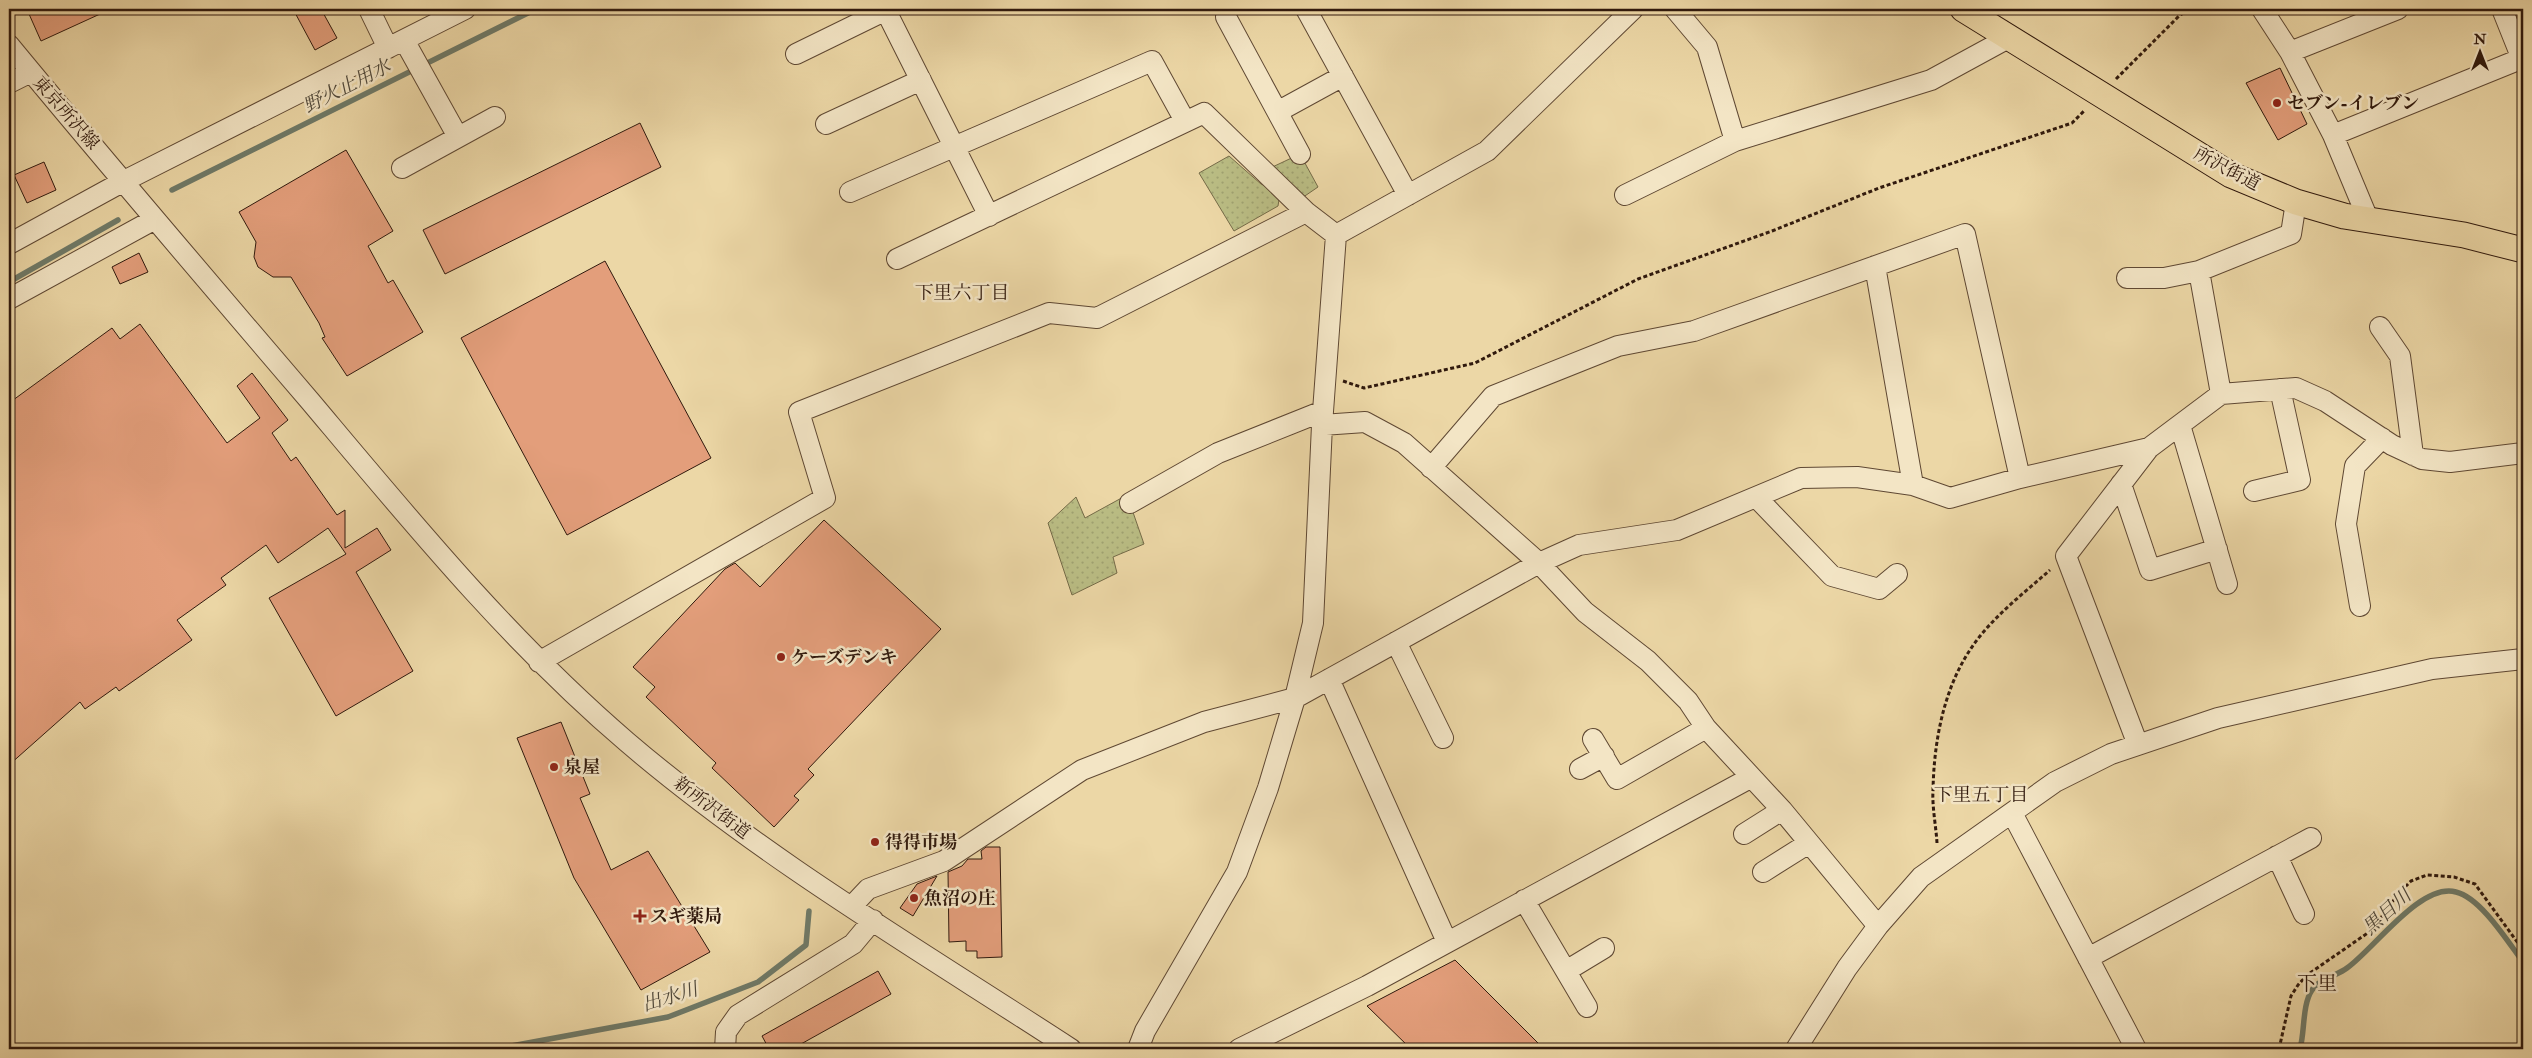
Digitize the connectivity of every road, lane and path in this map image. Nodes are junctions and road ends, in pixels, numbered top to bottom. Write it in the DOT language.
graph roads {
  1 [pos="369,9"];
  2 [pos="465,9"];
  3 [pos="886,9"];
  4 [pos="1306,9"];
  5 [pos="1633,9"];
  6 [pos="1675,9"];
  7 [pos="1963,9"];
  8 [pos="2192,9"];
  9 [pos="2262,9"];
  10 [pos="2398,9"];
  11 [pos="2502,9"];
  12 [pos="434,16"];
  13 [pos="1226,17"];
  14 [pos="2010,37"];
  15 [pos="9,45"];
  16 [pos="402,47"];
  17 [pos="2290,52"];
  18 [pos="796,54"];
  19 [pos="2523,59"];
  20 [pos="30,72"];
  21 [pos="1343,76"];
  22 [pos="921,80"];
  23 [pos="9,83"];
  24 [pos="2110,85"];
  25 [pos="2092,103"];
  26 [pos="1278,111"];
  27 [pos="494,118"];
  28 [pos="1185,121"];
  29 [pos="826,124"];
  30 [pos="2333,135"];
  31 [pos="458,137"];
  32 [pos="1735,141"];
  33 [pos="954,148"];
  34 [pos="1300,154"];
  35 [pos="402,168"];
  36 [pos="124,181"];
  37 [pos="850,192"];
  38 [pos="1408,195"];
  39 [pos="1625,195"];
  40 [pos="2296,202"];
  41 [pos="1306,212"];
  42 [pos="988,216"];
  43 [pos="155,219"];
  44 [pos="2368,219"];
  45 [pos="1336,235"];
  46 [pos="9,244"];
  47 [pos="2523,250"];
  48 [pos="897,259"];
  49 [pos="1875,266"];
  50 [pos="2199,271"];
  51 [pos="2127,278"];
  52 [pos="9,299"];
  53 [pos="2380,327"];
  54 [pos="1326,376"];
  55 [pos="2280,389"];
  56 [pos="2221,394"];
  57 [pos="1323,418"];
  58 [pos="2180,425"];
  59 [pos="2382,438"];
  60 [pos="2149,448"];
  61 [pos="2523,453"];
  62 [pos="2413,455"];
  63 [pos="1431,468"];
  64 [pos="2020,478"];
  65 [pos="2122,484"];
  66 [pos="1913,485"];
  67 [pos="2254,491"];
  68 [pos="1757,498"];
  69 [pos="1130,503"];
  70 [pos="2217,548"];
  71 [pos="2066,556"];
  72 [pos="1539,562"];
  73 [pos="1897,574"];
  74 [pos="2227,584"];
  75 [pos="2360,606"];
  76 [pos="1396,642"];
  77 [pos="2523,659"];
  78 [pos="539,662"];
  79 [pos="1329,679"];
  80 [pos="1295,698"];
  81 [pos="1706,728"];
  82 [pos="1443,738"];
  83 [pos="2138,745"];
  84 [pos="1580,769"];
  85 [pos="1750,778"];
  86 [pos="1782,810"];
  87 [pos="2012,813"];
  88 [pos="1744,834"];
  89 [pos="2311,838"];
  90 [pos="1809,843"];
  91 [pos="2277,856"];
  92 [pos="1939,864"];
  93 [pos="1763,872"];
  94 [pos="1524,900"];
  95 [pos="852,906"];
  96 [pos="2304,914"];
  97 [pos="873,920"];
  98 [pos="1878,926"];
  99 [pos="1447,942"];
  100 [pos="1604,948"];
  101 [pos="2523,950"];
  102 [pos="2088,958"];
  103 [pos="1566,971"];
  104 [pos="1587,1007"];
  105 [pos="725,1049"];
  106 [pos="1071,1049"];
  107 [pos="1138,1049"];
  108 [pos="1239,1049"];
  109 [pos="1796,1049"];
  110 [pos="2136,1049"];
  111 [pos="2278,1049"];
  1 -- 16 [label="street"];
  2 -- 12 [label="street"];
  3 -- 18 [label="street"];
  3 -- 22 [label="street"];
  4 -- 21 [label="street"];
  5 -- 38 [label="street"];
  6 -- 32 [label="street"];
  7 -- 14 [label="main road, 所沢街道"];
  8 -- 24 [label="path"];
  9 -- 17 [label="street"];
  10 -- 17 [label="street"];
  11 -- 19 [label="street"];
  12 -- 16 [label="street"];
  13 -- 26 [label="street"];
  14 -- 32 [label="street"];
  14 -- 40 [label="main road, 所沢街道"];
  15 -- 20 [label="street, 東京所沢線"];
  16 -- 31 [label="street"];
  16 -- 36 [label="street"];
  17 -- 30 [label="street"];
  19 -- 30 [label="street"];
  20 -- 23 [label="street"];
  20 -- 36 [label="street, 東京所沢線"];
  21 -- 26 [label="street"];
  21 -- 38 [label="street"];
  22 -- 29 [label="street"];
  22 -- 33 [label="street"];
  25 -- 54 [label="path"];
  26 -- 34 [label="street"];
  27 -- 31 [label="street"];
  28 -- 33 [label="street"];
  28 -- 41 [label="street"];
  28 -- 42 [label="street"];
  30 -- 44 [label="street"];
  31 -- 35 [label="street"];
  32 -- 39 [label="street"];
  33 -- 37 [label="street"];
  33 -- 42 [label="street"];
  36 -- 43 [label="street, 東京所沢線"];
  36 -- 46 [label="street"];
  38 -- 45 [label="street"];
  40 -- 44 [label="main road, 所沢街道"];
  40 -- 50 [label="street"];
  41 -- 45 [label="street"];
  41 -- 78 [label="street"];
  42 -- 48 [label="street"];
  43 -- 52 [label="street"];
  43 -- 78 [label="street, 新所沢街道"];
  44 -- 47 [label="main road, 所沢街道"];
  45 -- 54 [label="street"];
  49 -- 63 [label="street"];
  49 -- 64 [label="street"];
  49 -- 66 [label="street"];
  50 -- 51 [label="street"];
  50 -- 56 [label="street"];
  53 -- 62 [label="street"];
  54 -- 57 [label="street"];
  55 -- 56 [label="street"];
  55 -- 59 [label="street"];
  55 -- 67 [label="street"];
  56 -- 58 [label="street"];
  57 -- 63 [label="street"];
  57 -- 69 [label="street"];
  57 -- 80 [label="street"];
  58 -- 60 [label="street"];
  58 -- 70 [label="street"];
  59 -- 62 [label="street"];
  59 -- 75 [label="street"];
  60 -- 64 [label="street"];
  60 -- 65 [label="street"];
  61 -- 62 [label="street"];
  63 -- 72 [label="street"];
  64 -- 66 [label="street"];
  65 -- 70 [label="street"];
  65 -- 71 [label="street"];
  66 -- 68 [label="street"];
  68 -- 72 [label="street"];
  68 -- 73 [label="street"];
  70 -- 74 [label="street"];
  71 -- 83 [label="street"];
  71 -- 92 [label="path"];
  72 -- 76 [label="street"];
  72 -- 81 [label="street"];
  76 -- 79 [label="street"];
  76 -- 82 [label="street"];
  77 -- 83 [label="street"];
  78 -- 95 [label="street, 新所沢街道"];
  79 -- 80 [label="street"];
  79 -- 99 [label="street"];
  80 -- 95 [label="street"];
  80 -- 107 [label="street"];
  81 -- 84 [label="street"];
  81 -- 85 [label="street"];
  83 -- 87 [label="street"];
  85 -- 86 [label="street"];
  85 -- 94 [label="street"];
  86 -- 88 [label="street"];
  86 -- 90 [label="street"];
  87 -- 92 [label="street"];
  87 -- 102 [label="street"];
  89 -- 91 [label="street"];
  90 -- 93 [label="street"];
  90 -- 98 [label="street"];
  91 -- 96 [label="street"];
  91 -- 102 [label="street"];
  92 -- 98 [label="street"];
  94 -- 99 [label="street"];
  94 -- 103 [label="street"];
  95 -- 97 [label="street, 新所沢街道"];
  97 -- 105 [label="street"];
  97 -- 106 [label="street, 新所沢街道"];
  98 -- 109 [label="street"];
  99 -- 108 [label="street"];
  100 -- 103 [label="street"];
  101 -- 111 [label="path"];
  102 -- 110 [label="street"];
  103 -- 104 [label="street"];
}
